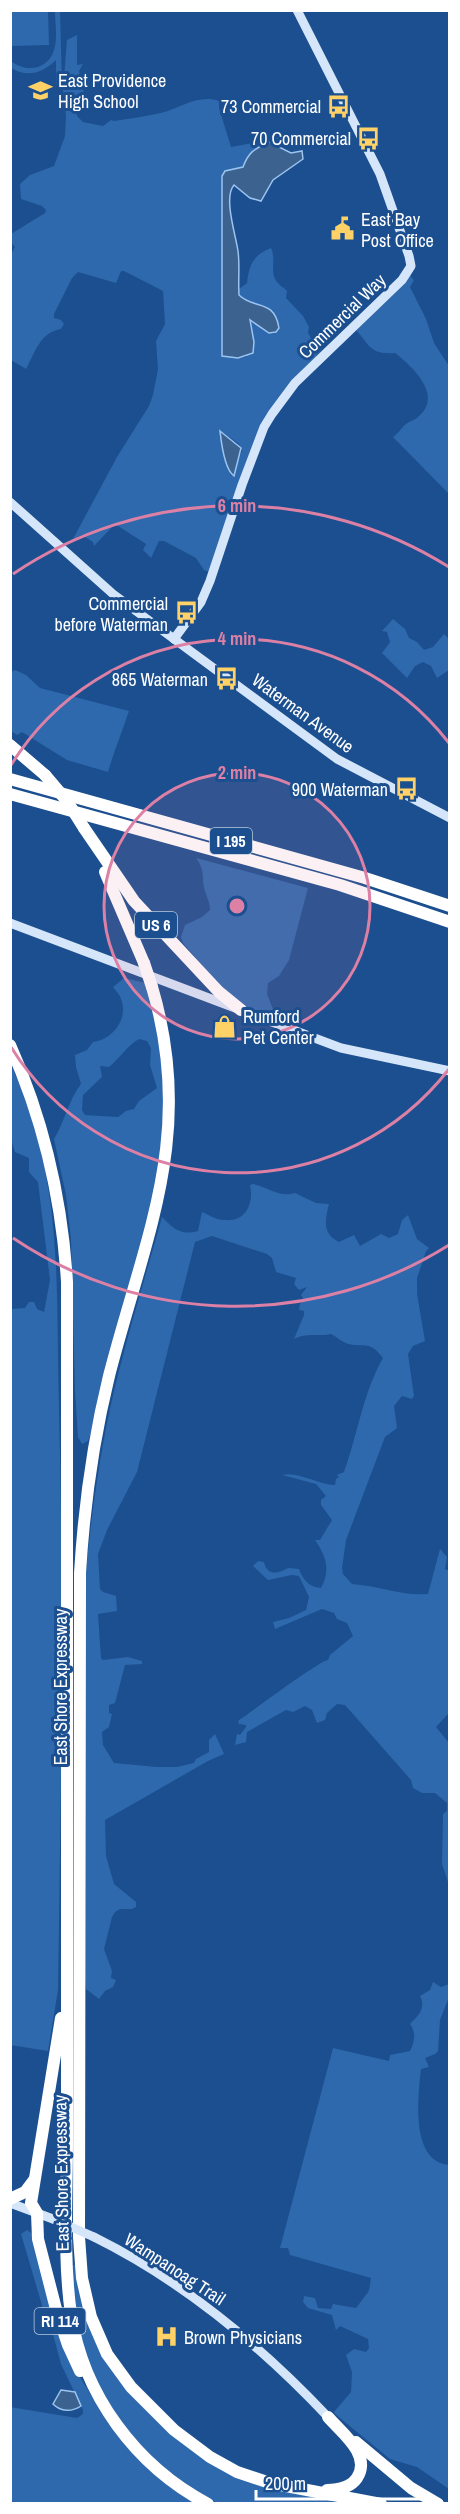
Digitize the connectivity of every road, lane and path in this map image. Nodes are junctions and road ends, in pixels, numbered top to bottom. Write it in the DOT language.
graph roads {
  1 [pos="297,10"];
  2 [pos="10,502"];
  3 [pos="174,639"];
  4 [pos="10,745"];
  5 [pos="10,779"];
  6 [pos="10,794"];
  7 [pos="450,818"];
  8 [pos="84,828"];
  9 [pos="450,906"];
  10 [pos="450,922"];
  11 [pos="10,923"];
  12 [pos="241,1010"];
  13 [pos="10,1045"];
  14 [pos="450,1071"];
  15 [pos="67,1977"];
  16 [pos="35,2176"];
  17 [pos="10,2201"];
  18 [pos="37,2213"];
  19 [pos="328,2417"];
  20 [pos="112,2419"];
  21 [pos="291,2488"];
  22 [pos="208,2504"];
  23 [pos="381,2504"];
  24 [pos="438,2504"];
  1 -- 3 [label="main road, Commercial Way"];
  2 -- 3 [label="main road, Waterman Avenue"];
  3 -- 7 [label="main road, Waterman Avenue"];
  4 -- 8 [label="highway, East Shore Expressway / US 6, bridge"];
  5 -- 9 [label="highway, I 195"];
  6 -- 10 [label="highway, I 195"];
  8 -- 12 [label="highway, US 6"];
  8 -- 21 [label="highway, East Shore Expressway, bridge"];
  11 -- 12 [label="main road, US 6"];
  12 -- 14 [label="main road, US 6"];
  13 -- 15 [label="highway, East Shore Expressway"];
  15 -- 16 [label="highway"];
  15 -- 20 [label="highway, East Shore Expressway"];
  16 -- 17 [label="highway"];
  16 -- 18 [label="highway"];
  17 -- 18 [label="main road, Wampanoag Trail"];
  18 -- 19 [label="main road, Wampanoag Trail, bridge"];
  18 -- 20 [label="highway, RI 114"];
  19 -- 21 [label="highway"];
  19 -- 24 [label="highway"];
  20 -- 22 [label="highway, East Shore Expressway / RI 114"];
  21 -- 23 [label="highway, East Shore Expressway"];
}
